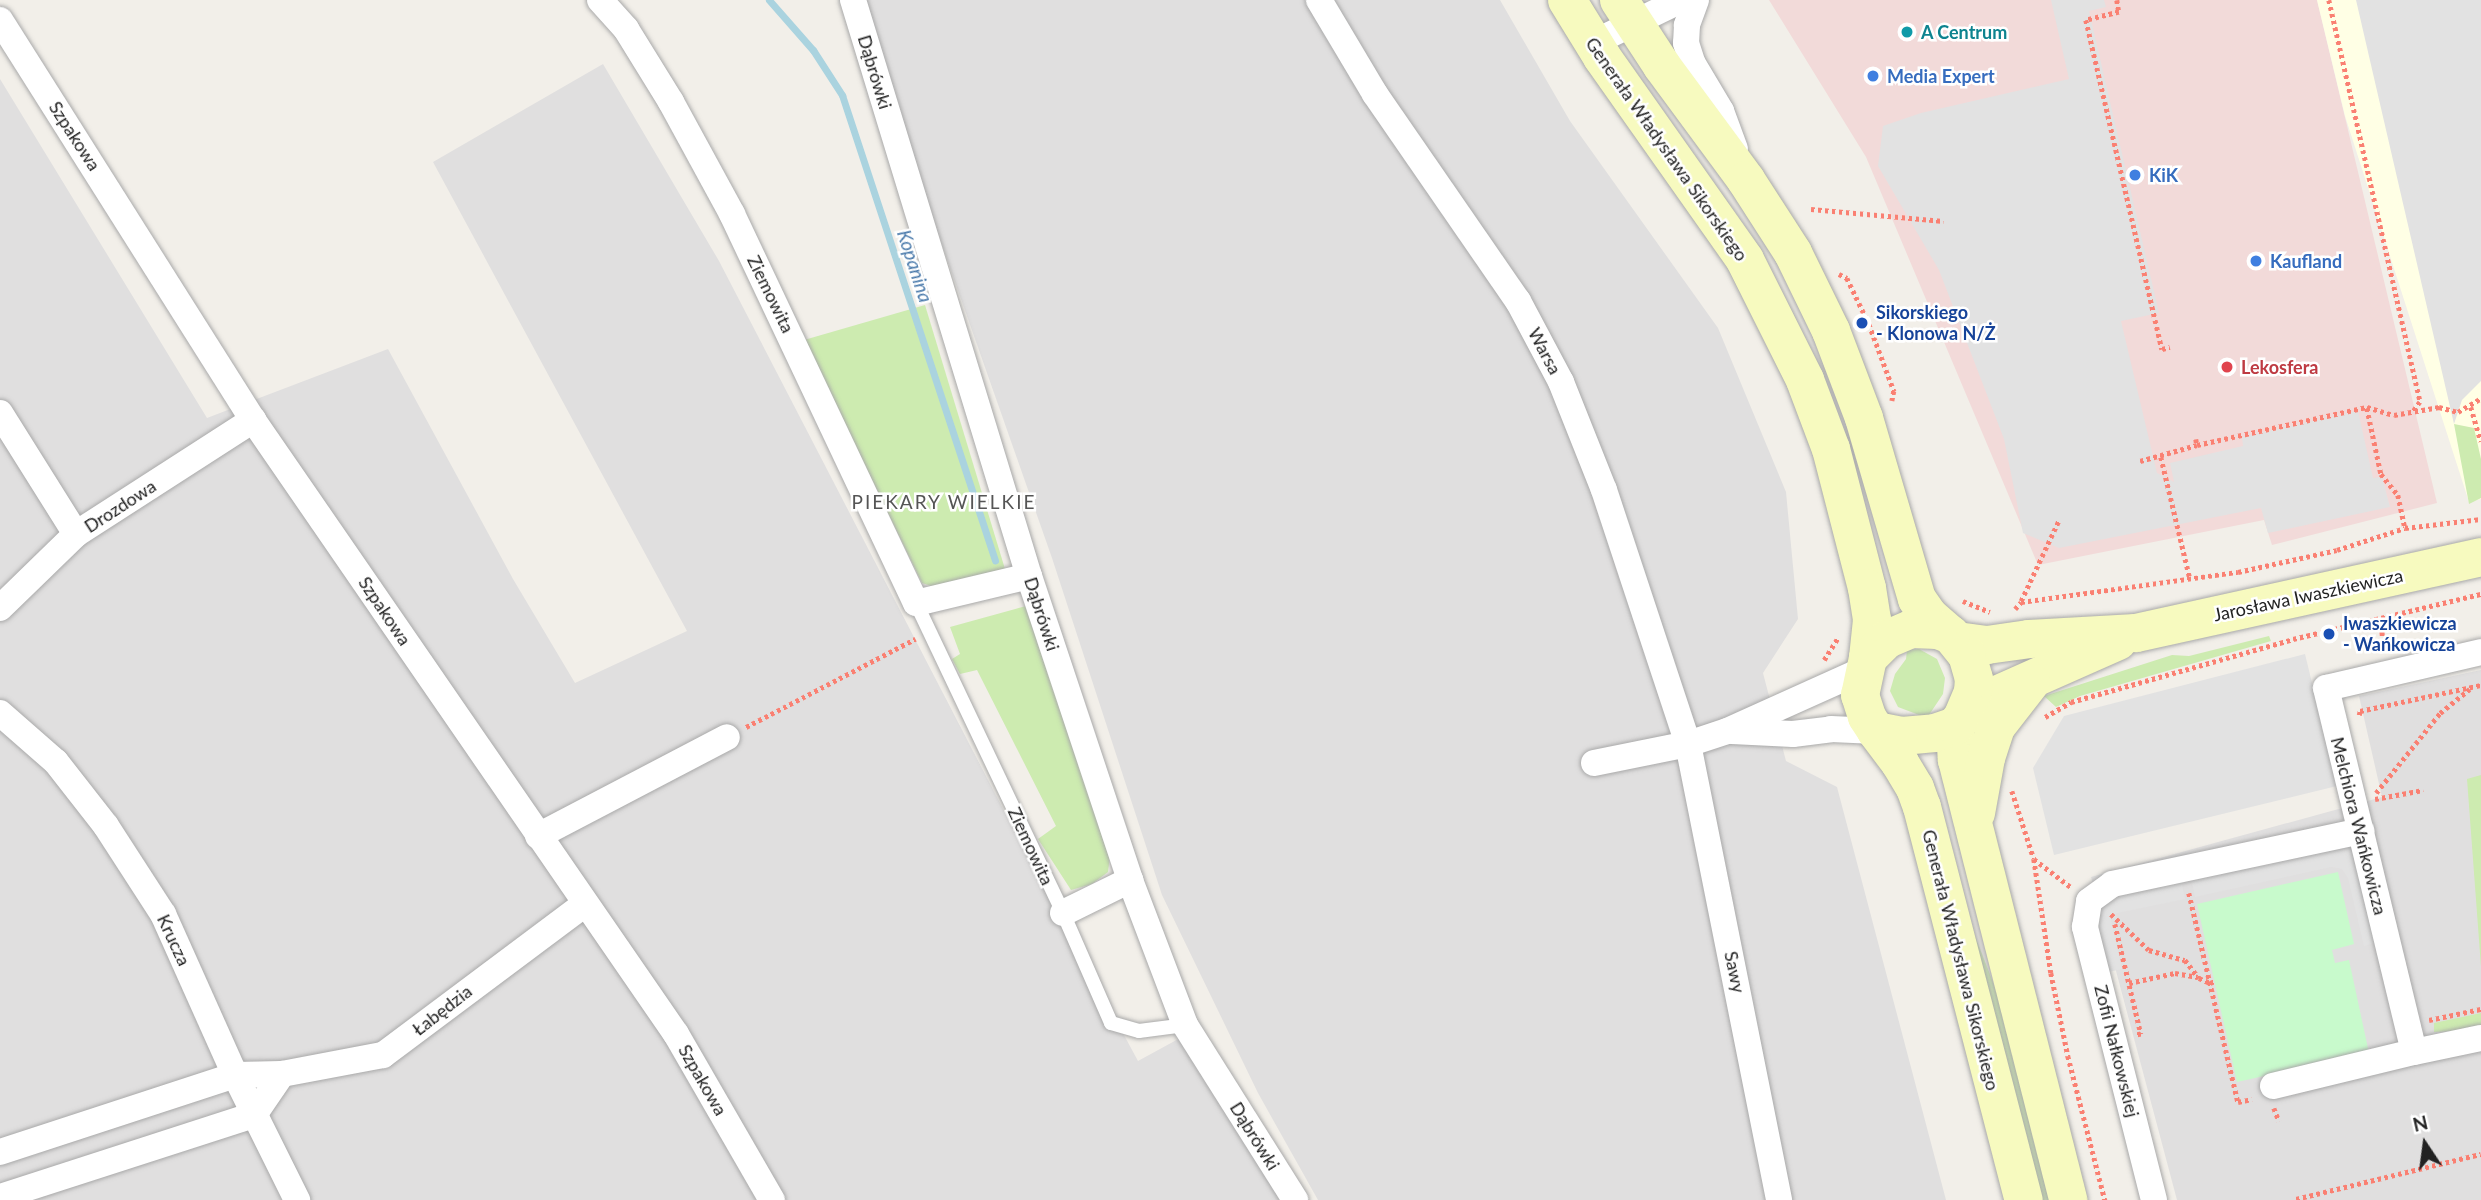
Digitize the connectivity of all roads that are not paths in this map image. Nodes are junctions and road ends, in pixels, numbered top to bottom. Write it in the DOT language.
graph roads {
  1 [pos="600,0"];
  2 [pos="853,0"];
  3 [pos="1319,0"];
  4 [pos="1567,0"];
  5 [pos="1681,0"];
  6 [pos="1696,0"];
  7 [pos="1626,12"];
  8 [pos="0,20"];
  9 [pos="1592,43"];
  10 [pos="1746,180"];
  11 [pos="0,414"];
  12 [pos="253,420"];
  13 [pos="76,534"];
  14 [pos="2481,557"];
  15 [pos="1029,576"];
  16 [pos="916,603"];
  17 [pos="0,608"];
  18 [pos="2136,633"];
  19 [pos="1954,638"];
  20 [pos="2481,652"];
  21 [pos="1857,653"];
  22 [pos="2031,682"];
  23 [pos="0,713"];
  24 [pos="1961,717"];
  25 [pos="1727,731"];
  26 [pos="1876,731"];
  27 [pos="727,737"];
  28 [pos="1688,744"];
  29 [pos="1594,763"];
  30 [pos="2367,820"];
  31 [pos="1974,825"];
  32 [pos="538,836"];
  33 [pos="1130,880"];
  34 [pos="585,904"];
  35 [pos="1063,913"];
  36 [pos="1185,1026"];
  37 [pos="2481,1038"];
  38 [pos="2414,1052"];
  39 [pos="282,1074"];
  40 [pos="235,1075"];
  41 [pos="2267,1094"];
  42 [pos="254,1115"];
  43 [pos="0,1152"];
  44 [pos="0,1197"];
  45 [pos="297,1200"];
  46 [pos="772,1200"];
  47 [pos="1295,1200"];
  48 [pos="1779,1200"];
  49 [pos="2024,1200"];
  50 [pos="2068,1200"];
  51 [pos="2154,1200"];
  1 -- 16 [label="street, Ziemowita"];
  2 -- 15 [label="street, Dąbrówki"];
  3 -- 28 [label="street, Warsa"];
  4 -- 9 [label="street, Generała Władysława Sikorskiego"];
  5 -- 7 [label="street"];
  6 -- 10 [label="street"];
  7 -- 9 [label="street"];
  7 -- 10 [label="street"];
  8 -- 12 [label="street, Szpakowa"];
  9 -- 21 [label="street, Generała Władysława Sikorskiego"];
  10 -- 19 [label="street"];
  11 -- 13 [label="street"];
  12 -- 13 [label="street, Drozdowa"];
  12 -- 32 [label="street, Szpakowa"];
  13 -- 17 [label="street, Drozdowa"];
  14 -- 18 [label="street, Jarosława Iwaszkiewicza"];
  15 -- 16 [label="street"];
  15 -- 33 [label="street, Dąbrówki"];
  16 -- 35 [label="lane, Ziemowita"];
  18 -- 19 [label="street, Jarosława Iwaszkiewicza"];
  18 -- 22 [label="street, Jarosława Iwaszkiewicza"];
  19 -- 21 [label="street"];
  19 -- 24 [label="street"];
  20 -- 30 [label="street, Melchiora Wańkowicza"];
  21 -- 25 [label="street"];
  21 -- 26 [label="street"];
  22 -- 24 [label="street, Jarosława Iwaszkiewicza"];
  22 -- 31 [label="street"];
  23 -- 40 [label="street, Krucza"];
  24 -- 26 [label="street"];
  24 -- 31 [label="street"];
  25 -- 26 [label="street"];
  25 -- 28 [label="street"];
  26 -- 49 [label="street, Generała Władysława Sikorskiego"];
  27 -- 32 [label="street"];
  28 -- 29 [label="street"];
  28 -- 48 [label="street, Sawy"];
  30 -- 38 [label="street, Melchiora Wańkowicza"];
  30 -- 51 [label="street, Zofii Nałkowskiej"];
  31 -- 50 [label="street"];
  32 -- 34 [label="street, Szpakowa"];
  33 -- 35 [label="street"];
  33 -- 36 [label="street, Dąbrówki"];
  34 -- 39 [label="street, Łabędzia"];
  34 -- 46 [label="street, Szpakowa"];
  35 -- 36 [label="lane, Ziemowita"];
  36 -- 47 [label="street, Dąbrówki"];
  37 -- 38 [label="street"];
  38 -- 41 [label="street"];
  39 -- 40 [label="street, Łabędzia"];
  39 -- 42 [label="street"];
  40 -- 42 [label="street, Krucza"];
  40 -- 43 [label="street, Łabędzia"];
  42 -- 44 [label="street"];
  42 -- 45 [label="street, Krucza"];
}
